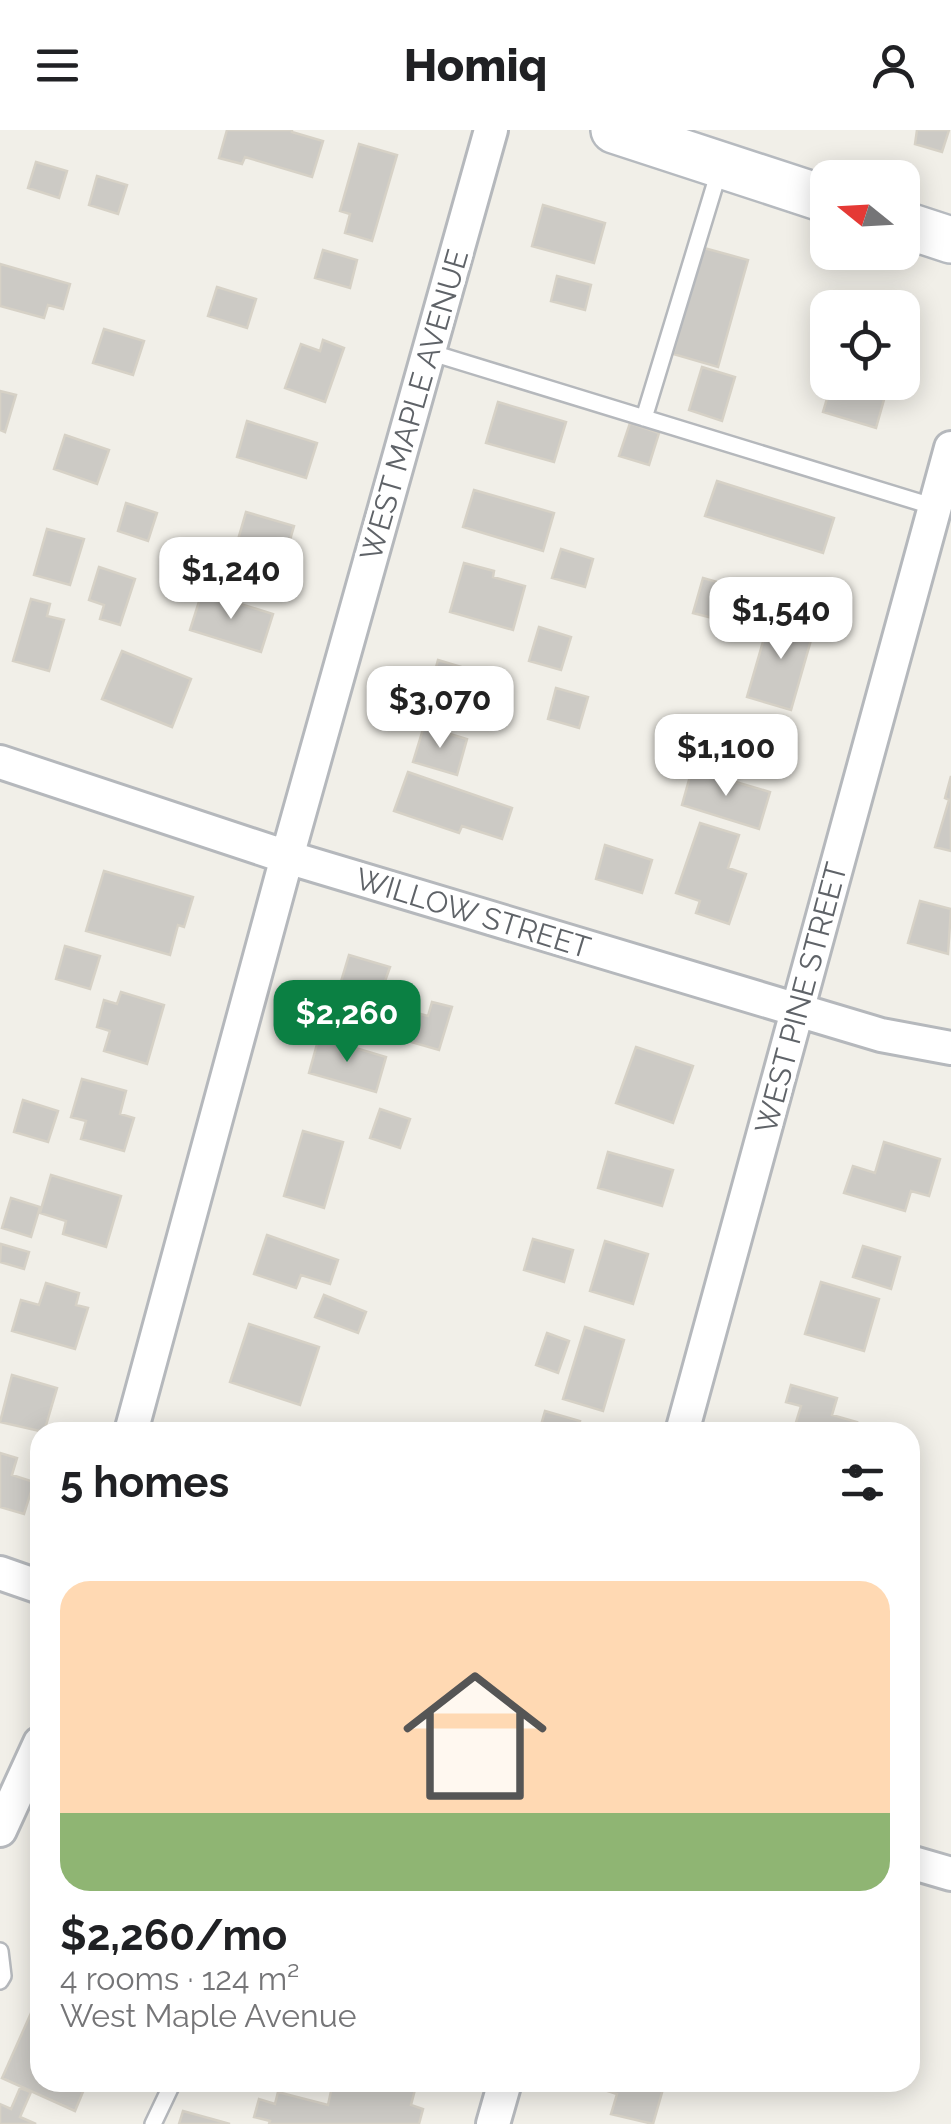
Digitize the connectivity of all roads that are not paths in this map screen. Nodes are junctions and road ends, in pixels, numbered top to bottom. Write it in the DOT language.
graph roads {
  1 [pos="491,130"];
  2 [pos="614,130"];
  3 [pos="721,165"];
  4 [pos="810,194"];
  5 [pos="920,230"];
  6 [pos="951,240"];
  7 [pos="429,352"];
  8 [pos="644,418"];
  9 [pos="951,448"];
  10 [pos="935,508"];
  11 [pos="0,762"];
  12 [pos="287,858"];
  13 [pos="798,1009"];
  14 [pos="951,1048"];
  15 [pos="134,1422"];
  16 [pos="685,1422"];
  17 [pos="0,1573"];
  18 [pos="30,1584"];
  19 [pos="30,1765"];
  20 [pos="0,1830"];
  21 [pos="920,1865"];
  22 [pos="951,1874"];
  23 [pos="0,1951"];
  24 [pos="0,1981"];
  25 [pos="168,2092"];
  26 [pos="502,2092"];
  27 [pos="153,2124"];
  28 [pos="494,2124"];
  1 -- 7 [label="street, WEST MAPLE AVENUE"];
  2 -- 3 [label="main road"];
  3 -- 4 [label="main road"];
  3 -- 8 [label="lane"];
  5 -- 6 [label="main road"];
  7 -- 8 [label="lane"];
  7 -- 12 [label="street, WEST MAPLE AVENUE"];
  8 -- 10 [label="lane"];
  9 -- 10 [label="street, WEST PINE STREET"];
  10 -- 13 [label="street, WEST PINE STREET"];
  11 -- 12 [label="street, WILLOW STREET"];
  12 -- 13 [label="street, WILLOW STREET"];
  12 -- 15 [label="street, WEST MAPLE AVENUE"];
  13 -- 14 [label="street, WILLOW STREET"];
  13 -- 16 [label="street, WEST PINE STREET"];
  17 -- 18 [label="street"];
  19 -- 20 [label="street"];
  21 -- 22 [label="street"];
  23 -- 24 [label="lane"];
  25 -- 27 [label="lane"];
  26 -- 28 [label="street"];
}
